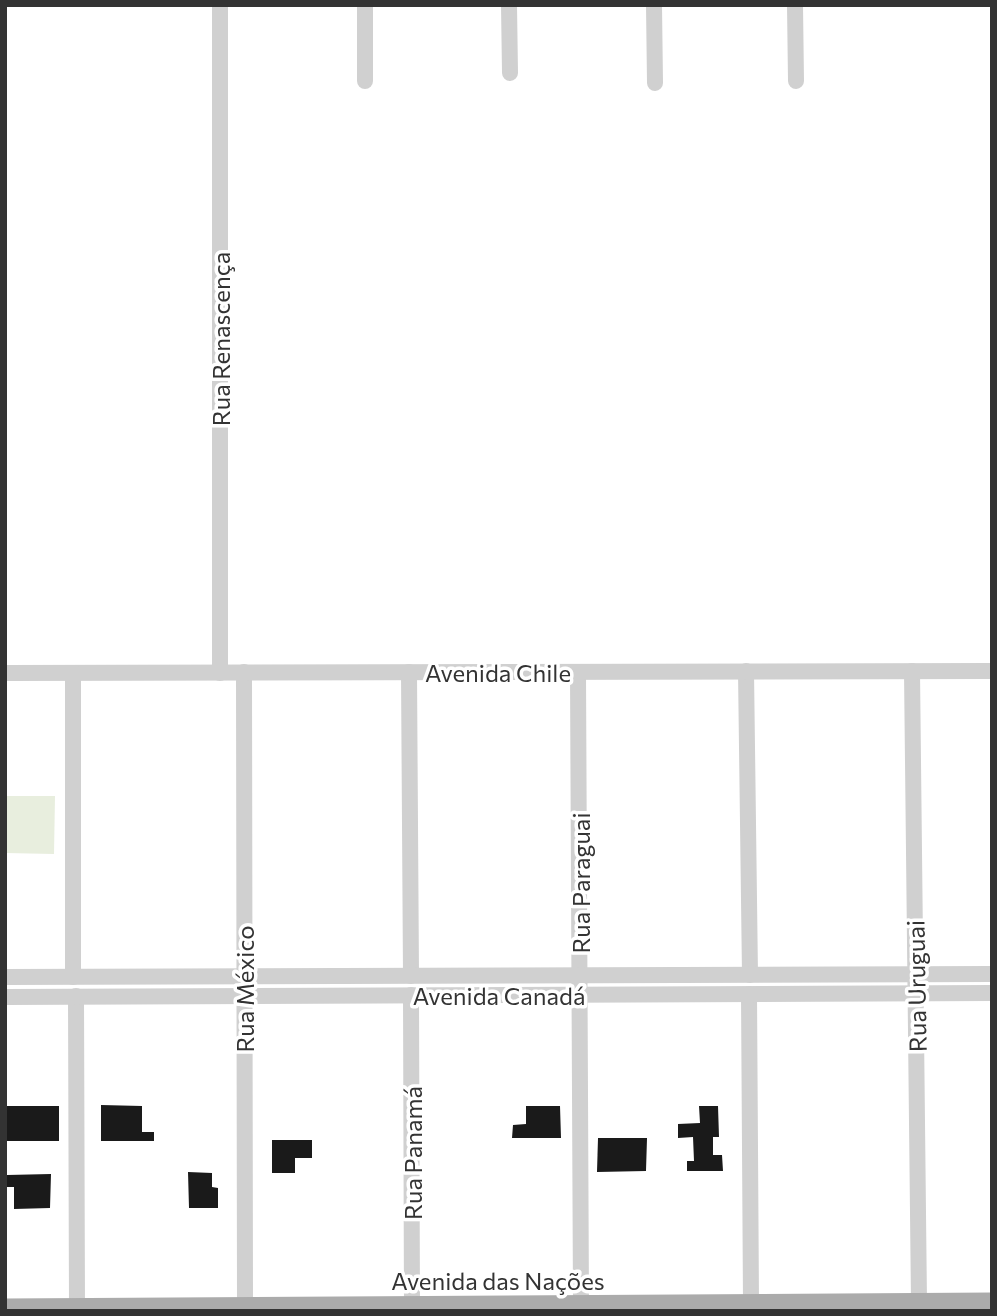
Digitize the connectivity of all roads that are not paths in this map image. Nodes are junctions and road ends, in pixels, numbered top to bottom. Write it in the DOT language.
graph roads {
  1 [pos="220,5"];
  2 [pos="365,5"];
  3 [pos="509,5"];
  4 [pos="654,5"];
  5 [pos="795,5"];
  6 [pos="510,73"];
  7 [pos="365,80"];
  8 [pos="796,81"];
  9 [pos="655,83"];
  10 [pos="746,671"];
  11 [pos="912,671"];
  12 [pos="992,671"];
  13 [pos="409,672"];
  14 [pos="578,672"];
  15 [pos="5,673"];
  16 [pos="73,673"];
  17 [pos="220,673"];
  18 [pos="244,673"];
  19 [pos="915,974"];
  20 [pos="992,974"];
  21 [pos="581,975"];
  22 [pos="750,975"];
  23 [pos="244,976"];
  24 [pos="411,976"];
  25 [pos="5,977"];
  26 [pos="73,977"];
  27 [pos="916,993"];
  28 [pos="992,993"];
  29 [pos="749,994"];
  30 [pos="411,995"];
  31 [pos="581,995"];
  32 [pos="76,996"];
  33 [pos="244,996"];
  34 [pos="5,997"];
  35 [pos="919,1302"];
  36 [pos="992,1302"];
  37 [pos="751,1303"];
  38 [pos="581,1304"];
  39 [pos="245,1306"];
  40 [pos="77,1307"];
  41 [pos="5,1308"];
  42 [pos="412,1308"];
  1 -- 17 [label="street, Rua Renascença"];
  2 -- 7 [label="street"];
  3 -- 6 [label="street"];
  4 -- 9 [label="street"];
  5 -- 8 [label="street"];
  10 -- 11 [label="street, Avenida Chile"];
  10 -- 14 [label="street, Avenida Chile"];
  10 -- 22 [label="street"];
  11 -- 12 [label="street, Avenida Chile"];
  11 -- 19 [label="street, Rua Uruguai"];
  13 -- 14 [label="street, Avenida Chile"];
  13 -- 18 [label="street, Avenida Chile"];
  13 -- 24 [label="street"];
  14 -- 21 [label="street, Rua Paraguai"];
  15 -- 16 [label="street, Avenida Chile"];
  16 -- 17 [label="street, Avenida Chile"];
  16 -- 26 [label="street"];
  17 -- 18 [label="street, Avenida Chile"];
  18 -- 23 [label="street, Rua México"];
  19 -- 20 [label="street, Avenida Canadá"];
  19 -- 22 [label="street, Avenida Canadá"];
  19 -- 27 [label="street, Rua Uruguai"];
  21 -- 22 [label="street, Avenida Canadá"];
  21 -- 24 [label="street, Avenida Canadá"];
  21 -- 31 [label="street, Rua Paraguai"];
  23 -- 24 [label="street, Avenida Canadá"];
  23 -- 26 [label="street, Avenida Canadá"];
  23 -- 33 [label="street, Rua México"];
  25 -- 26 [label="street, Avenida Canadá"];
  27 -- 28 [label="street, Avenida Canadá"];
  27 -- 29 [label="street, Avenida Canadá"];
  27 -- 35 [label="street, Rua Uruguai"];
  29 -- 31 [label="street, Avenida Canadá"];
  29 -- 37 [label="street"];
  30 -- 31 [label="street, Avenida Canadá"];
  30 -- 33 [label="street, Avenida Canadá"];
  30 -- 42 [label="street, Rua Panamá"];
  31 -- 38 [label="street, Rua Paraguai"];
  32 -- 33 [label="street, Avenida Canadá"];
  32 -- 34 [label="street, Avenida Canadá"];
  32 -- 40 [label="street"];
  33 -- 39 [label="street, Rua México"];
  35 -- 36 [label="main road, Avenida das Nações"];
  35 -- 37 [label="main road, Avenida das Nações"];
  37 -- 38 [label="main road, Avenida das Nações"];
  38 -- 42 [label="main road, Avenida das Nações"];
  39 -- 40 [label="main road, Avenida das Nações"];
  39 -- 42 [label="main road, Avenida das Nações"];
  40 -- 41 [label="main road, Avenida das Nações"];
}
